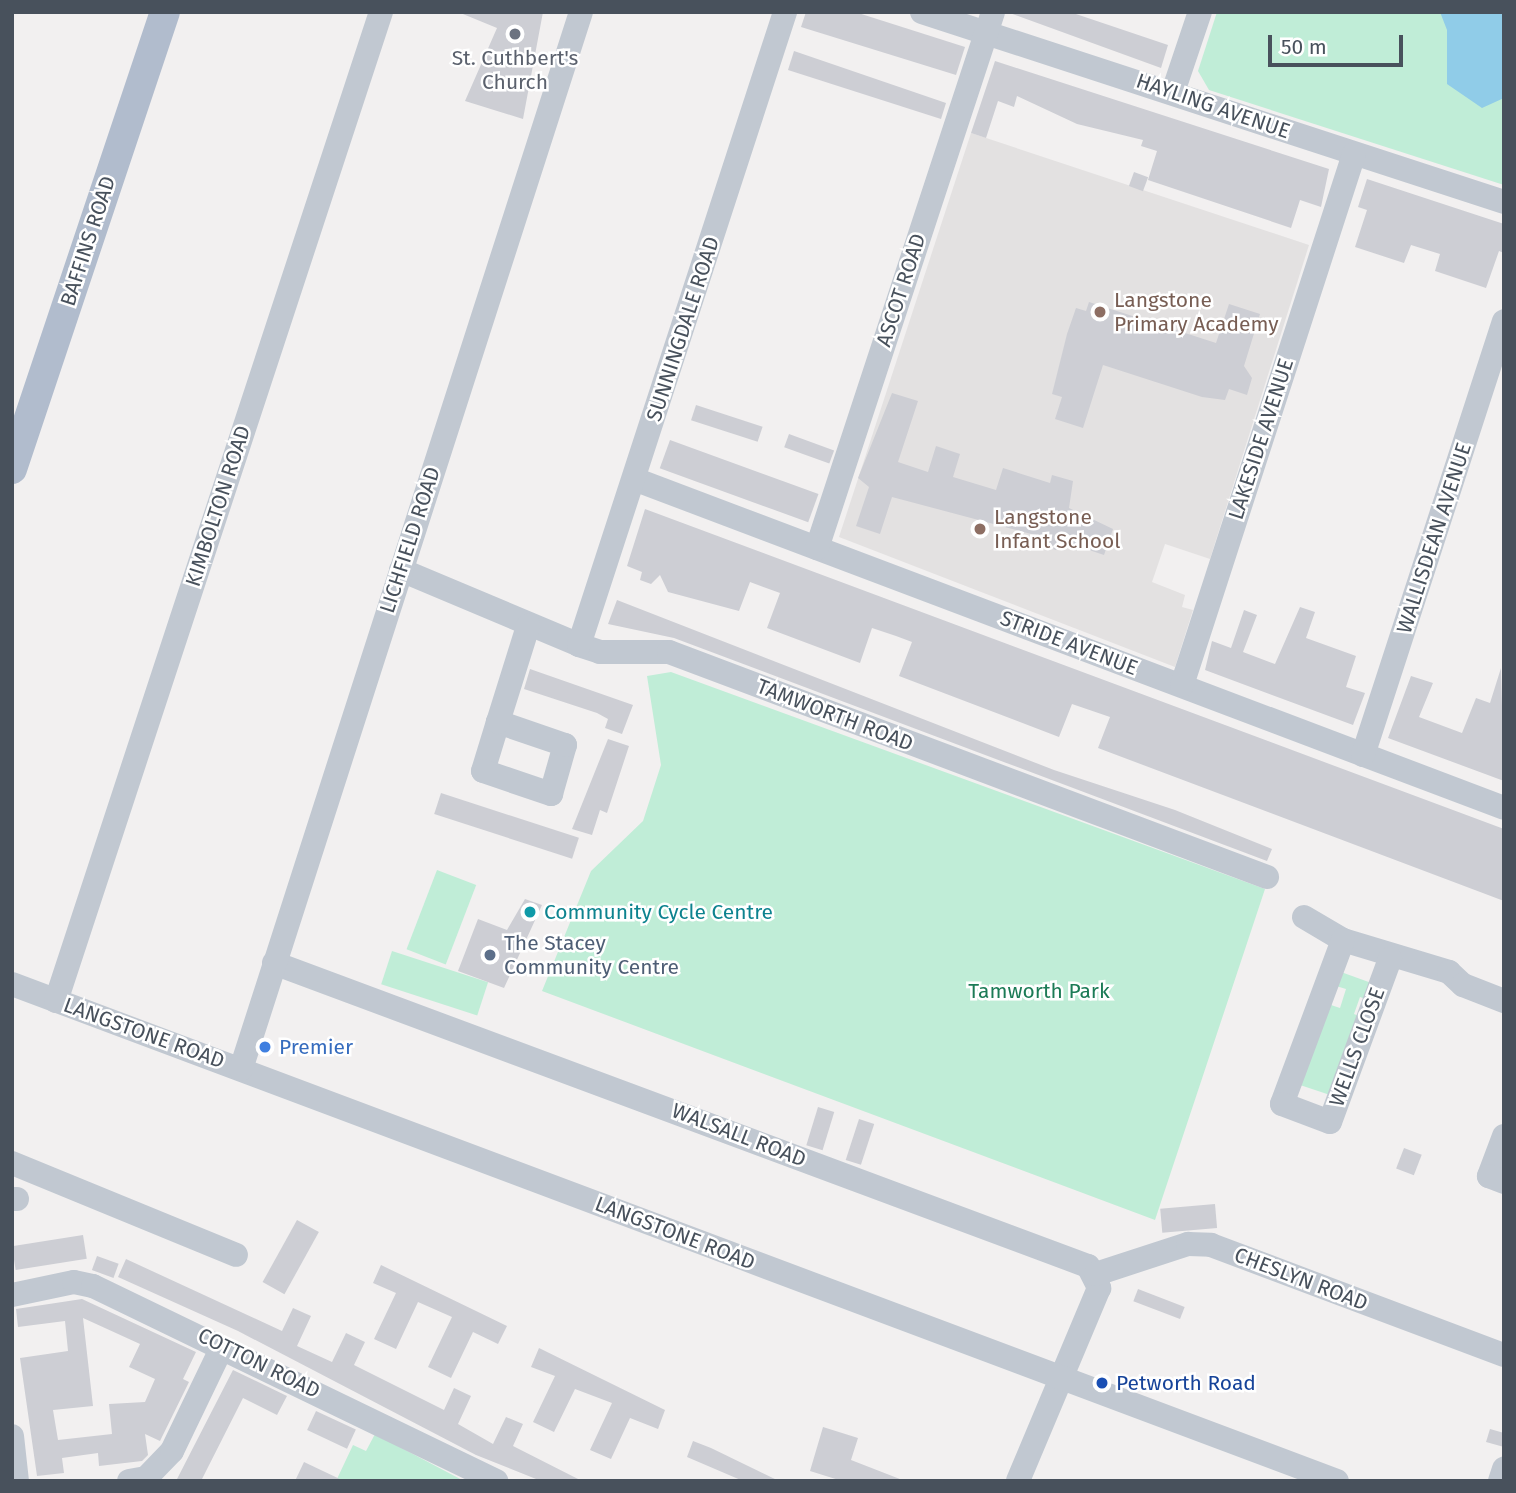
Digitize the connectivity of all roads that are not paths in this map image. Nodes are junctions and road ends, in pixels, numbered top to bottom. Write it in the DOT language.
graph roads {
  1 [pos="164,12"];
  2 [pos="381,12"];
  3 [pos="581,12"];
  4 [pos="785,12"];
  5 [pos="922,12"];
  6 [pos="1200,12"];
  7 [pos="989,22"];
  8 [pos="1173,92"];
  9 [pos="1354,154"];
  10 [pos="1504,202"];
  11 [pos="1504,321"];
  12 [pos="12,469"];
  13 [pos="634,479"];
  14 [pos="817,548"];
  15 [pos="401,570"];
  16 [pos="528,626"];
  17 [pos="579,645"];
  18 [pos="1182,685"];
  19 [pos="498,722"];
  20 [pos="1363,755"];
  21 [pos="1504,808"];
  22 [pos="1267,877"];
  23 [pos="1304,917"];
  24 [pos="1343,940"];
  25 [pos="1390,959"];
  26 [pos="274,963"];
  27 [pos="12,984"];
  28 [pos="55,1001"];
  29 [pos="1504,1001"];
  30 [pos="241,1069"];
  31 [pos="1504,1136"];
  32 [pos="12,1163"];
  33 [pos="1504,1182"];
  34 [pos="236,1255"];
  35 [pos="1096,1274"];
  36 [pos="12,1295"];
  37 [pos="222,1346"];
  38 [pos="1504,1355"];
  39 [pos="1063,1380"];
  40 [pos="12,1436"];
  41 [pos="1504,1469"];
  42 [pos="17,1481"];
  43 [pos="129,1481"];
  44 [pos="496,1481"];
  45 [pos="1018,1481"];
  46 [pos="1338,1481"];
  47 [pos="1500,1481"];
  1 -- 12 [label="main road, BAFFINS ROAD"];
  2 -- 28 [label="street, KIMBOLTON ROAD"];
  3 -- 15 [label="street, LICHFIELD ROAD"];
  4 -- 13 [label="street, SUNNINGDALE ROAD"];
  5 -- 7 [label="street, HAYLING AVENUE"];
  6 -- 8 [label="street"];
  7 -- 8 [label="street, HAYLING AVENUE"];
  7 -- 14 [label="street, ASCOT ROAD"];
  8 -- 9 [label="street, HAYLING AVENUE"];
  9 -- 10 [label="street, HAYLING AVENUE"];
  9 -- 18 [label="street, LAKESIDE AVENUE"];
  11 -- 20 [label="street, WALLISDEAN AVENUE"];
  13 -- 14 [label="street, STRIDE AVENUE"];
  13 -- 17 [label="street, SUNNINGDALE ROAD"];
  14 -- 18 [label="street, STRIDE AVENUE"];
  15 -- 16 [label="street, TAMWORTH ROAD"];
  15 -- 26 [label="street, LICHFIELD ROAD"];
  16 -- 17 [label="street, TAMWORTH ROAD"];
  16 -- 19 [label="street"];
  17 -- 22 [label="street, TAMWORTH ROAD"];
  18 -- 20 [label="street, STRIDE AVENUE"];
  20 -- 21 [label="street, STRIDE AVENUE"];
  23 -- 24 [label="street"];
  24 -- 25 [label="street"];
  24 -- 25 [label="street, WELLS CLOSE"];
  25 -- 29 [label="street"];
  26 -- 30 [label="street, LICHFIELD ROAD"];
  26 -- 35 [label="street, WALSALL ROAD"];
  27 -- 28 [label="street, LANGSTONE ROAD"];
  28 -- 30 [label="street, LANGSTONE ROAD"];
  30 -- 39 [label="street, LANGSTONE ROAD"];
  31 -- 33 [label="street"];
  32 -- 34 [label="street"];
  35 -- 38 [label="street, CHESLYN ROAD"];
  35 -- 39 [label="street"];
  36 -- 37 [label="street, COTTON ROAD"];
  37 -- 43 [label="street"];
  37 -- 44 [label="street, COTTON ROAD"];
  39 -- 45 [label="street"];
  39 -- 46 [label="street, LANGSTONE ROAD"];
  40 -- 42 [label="street"];
  41 -- 47 [label="street"];
}
